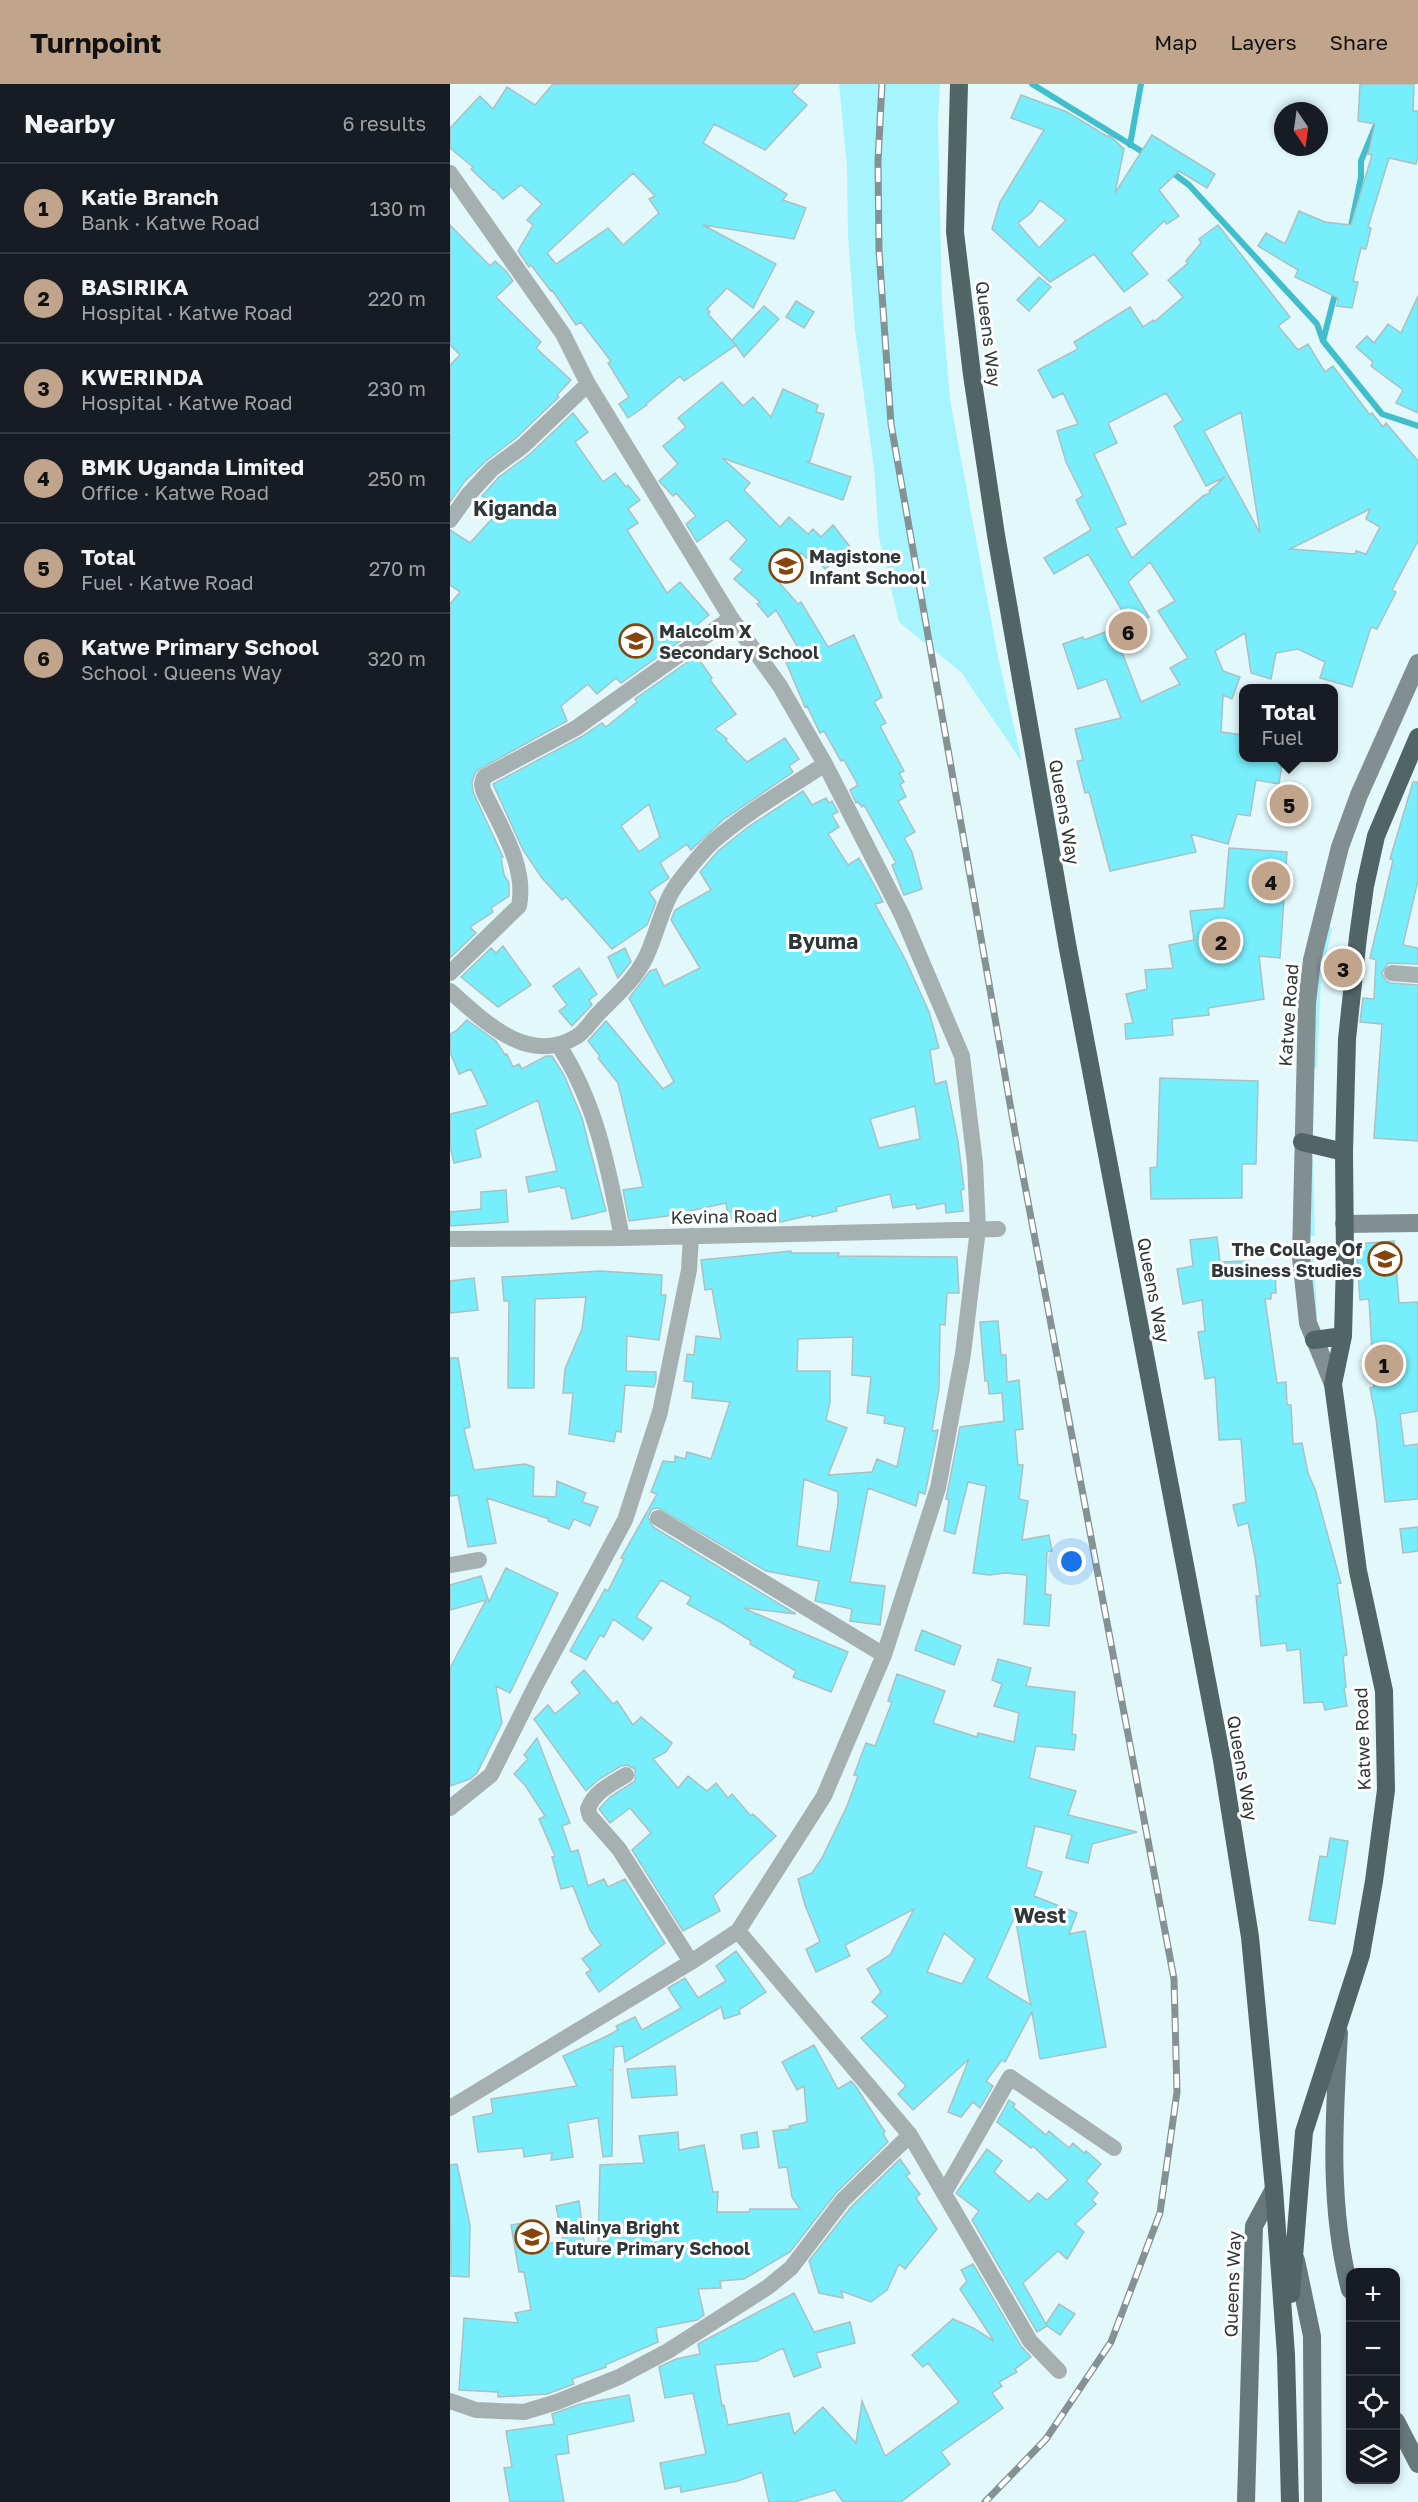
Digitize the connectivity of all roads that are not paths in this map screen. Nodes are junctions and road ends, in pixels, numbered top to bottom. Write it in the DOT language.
graph roads {
  1 [pos="959,84"];
  2 [pos="450,173"];
  3 [pos="588,384"];
  4 [pos="450,520"];
  5 [pos="731,618"];
  6 [pos="1418,663"];
  7 [pos="1418,736"];
  8 [pos="825,764"];
  9 [pos="450,973"];
  10 [pos="1392,973"];
  11 [pos="1418,975"];
  12 [pos="450,991"];
  13 [pos="559,1046"];
  14 [pos="1302,1142"];
  15 [pos="1344,1152"];
  16 [pos="1418,1223"];
  17 [pos="1344,1224"];
  18 [pos="978,1229"];
  19 [pos="998,1229"];
  20 [pos="691,1236"];
  21 [pos="622,1238"];
  22 [pos="450,1239"];
  23 [pos="1343,1335"];
  24 [pos="1314,1340"];
  25 [pos="1333,1384"];
  26 [pos="658,1518"];
  27 [pos="479,1560"];
  28 [pos="450,1565"];
  29 [pos="884,1655"];
  30 [pos="626,1775"];
  31 [pos="450,1809"];
  32 [pos="738,1931"];
  33 [pos="691,1962"];
  34 [pos="1340,2020"];
  35 [pos="450,2108"];
  36 [pos="910,2135"];
  37 [pos="1114,2148"];
  38 [pos="1274,2189"];
  39 [pos="944,2193"];
  40 [pos="1294,2249"];
  41 [pos="1346,2268"];
  42 [pos="1286,2355"];
  43 [pos="1059,2371"];
  44 [pos="450,2401"];
  45 [pos="1400,2430"];
  46 [pos="1418,2464"];
  47 [pos="1246,2502"];
  48 [pos="1290,2502"];
  49 [pos="1313,2502"];
  1 -- 38 [label="highway, Queens Way"];
  2 -- 3 [label="street"];
  3 -- 4 [label="street"];
  3 -- 5 [label="street"];
  5 -- 8 [label="street"];
  5 -- 9 [label="street"];
  6 -- 14 [label="street, Katwe Road"];
  7 -- 15 [label="highway, Katwe Road"];
  8 -- 13 [label="street"];
  8 -- 18 [label="street"];
  10 -- 11 [label="street"];
  12 -- 13 [label="street"];
  13 -- 21 [label="street"];
  14 -- 15 [label="highway"];
  14 -- 24 [label="street, Katwe Road"];
  15 -- 17 [label="highway, Katwe Road"];
  16 -- 17 [label="street"];
  17 -- 23 [label="highway, Katwe Road"];
  18 -- 19 [label="street, Kevina Road"];
  18 -- 20 [label="street, Kevina Road"];
  18 -- 29 [label="street"];
  20 -- 21 [label="street, Kevina Road"];
  20 -- 31 [label="street"];
  21 -- 22 [label="street, Kevina Road"];
  23 -- 24 [label="highway"];
  23 -- 25 [label="highway, Katwe Road"];
  24 -- 25 [label="street, Katwe Road"];
  25 -- 34 [label="highway, Katwe Road"];
  26 -- 29 [label="street"];
  27 -- 28 [label="street"];
  29 -- 32 [label="street"];
  30 -- 33 [label="street"];
  32 -- 33 [label="street"];
  32 -- 36 [label="street"];
  33 -- 35 [label="street"];
  34 -- 40 [label="highway, Katwe Road"];
  34 -- 41 [label="main road"];
  36 -- 39 [label="street"];
  36 -- 44 [label="street"];
  37 -- 39 [label="street"];
  38 -- 42 [label="highway"];
  38 -- 47 [label="main road, Queens Way"];
  39 -- 43 [label="street"];
  40 -- 42 [label="highway, Katwe Road"];
  40 -- 49 [label="main road"];
  42 -- 48 [label="highway"];
  45 -- 46 [label="main road"];
}
